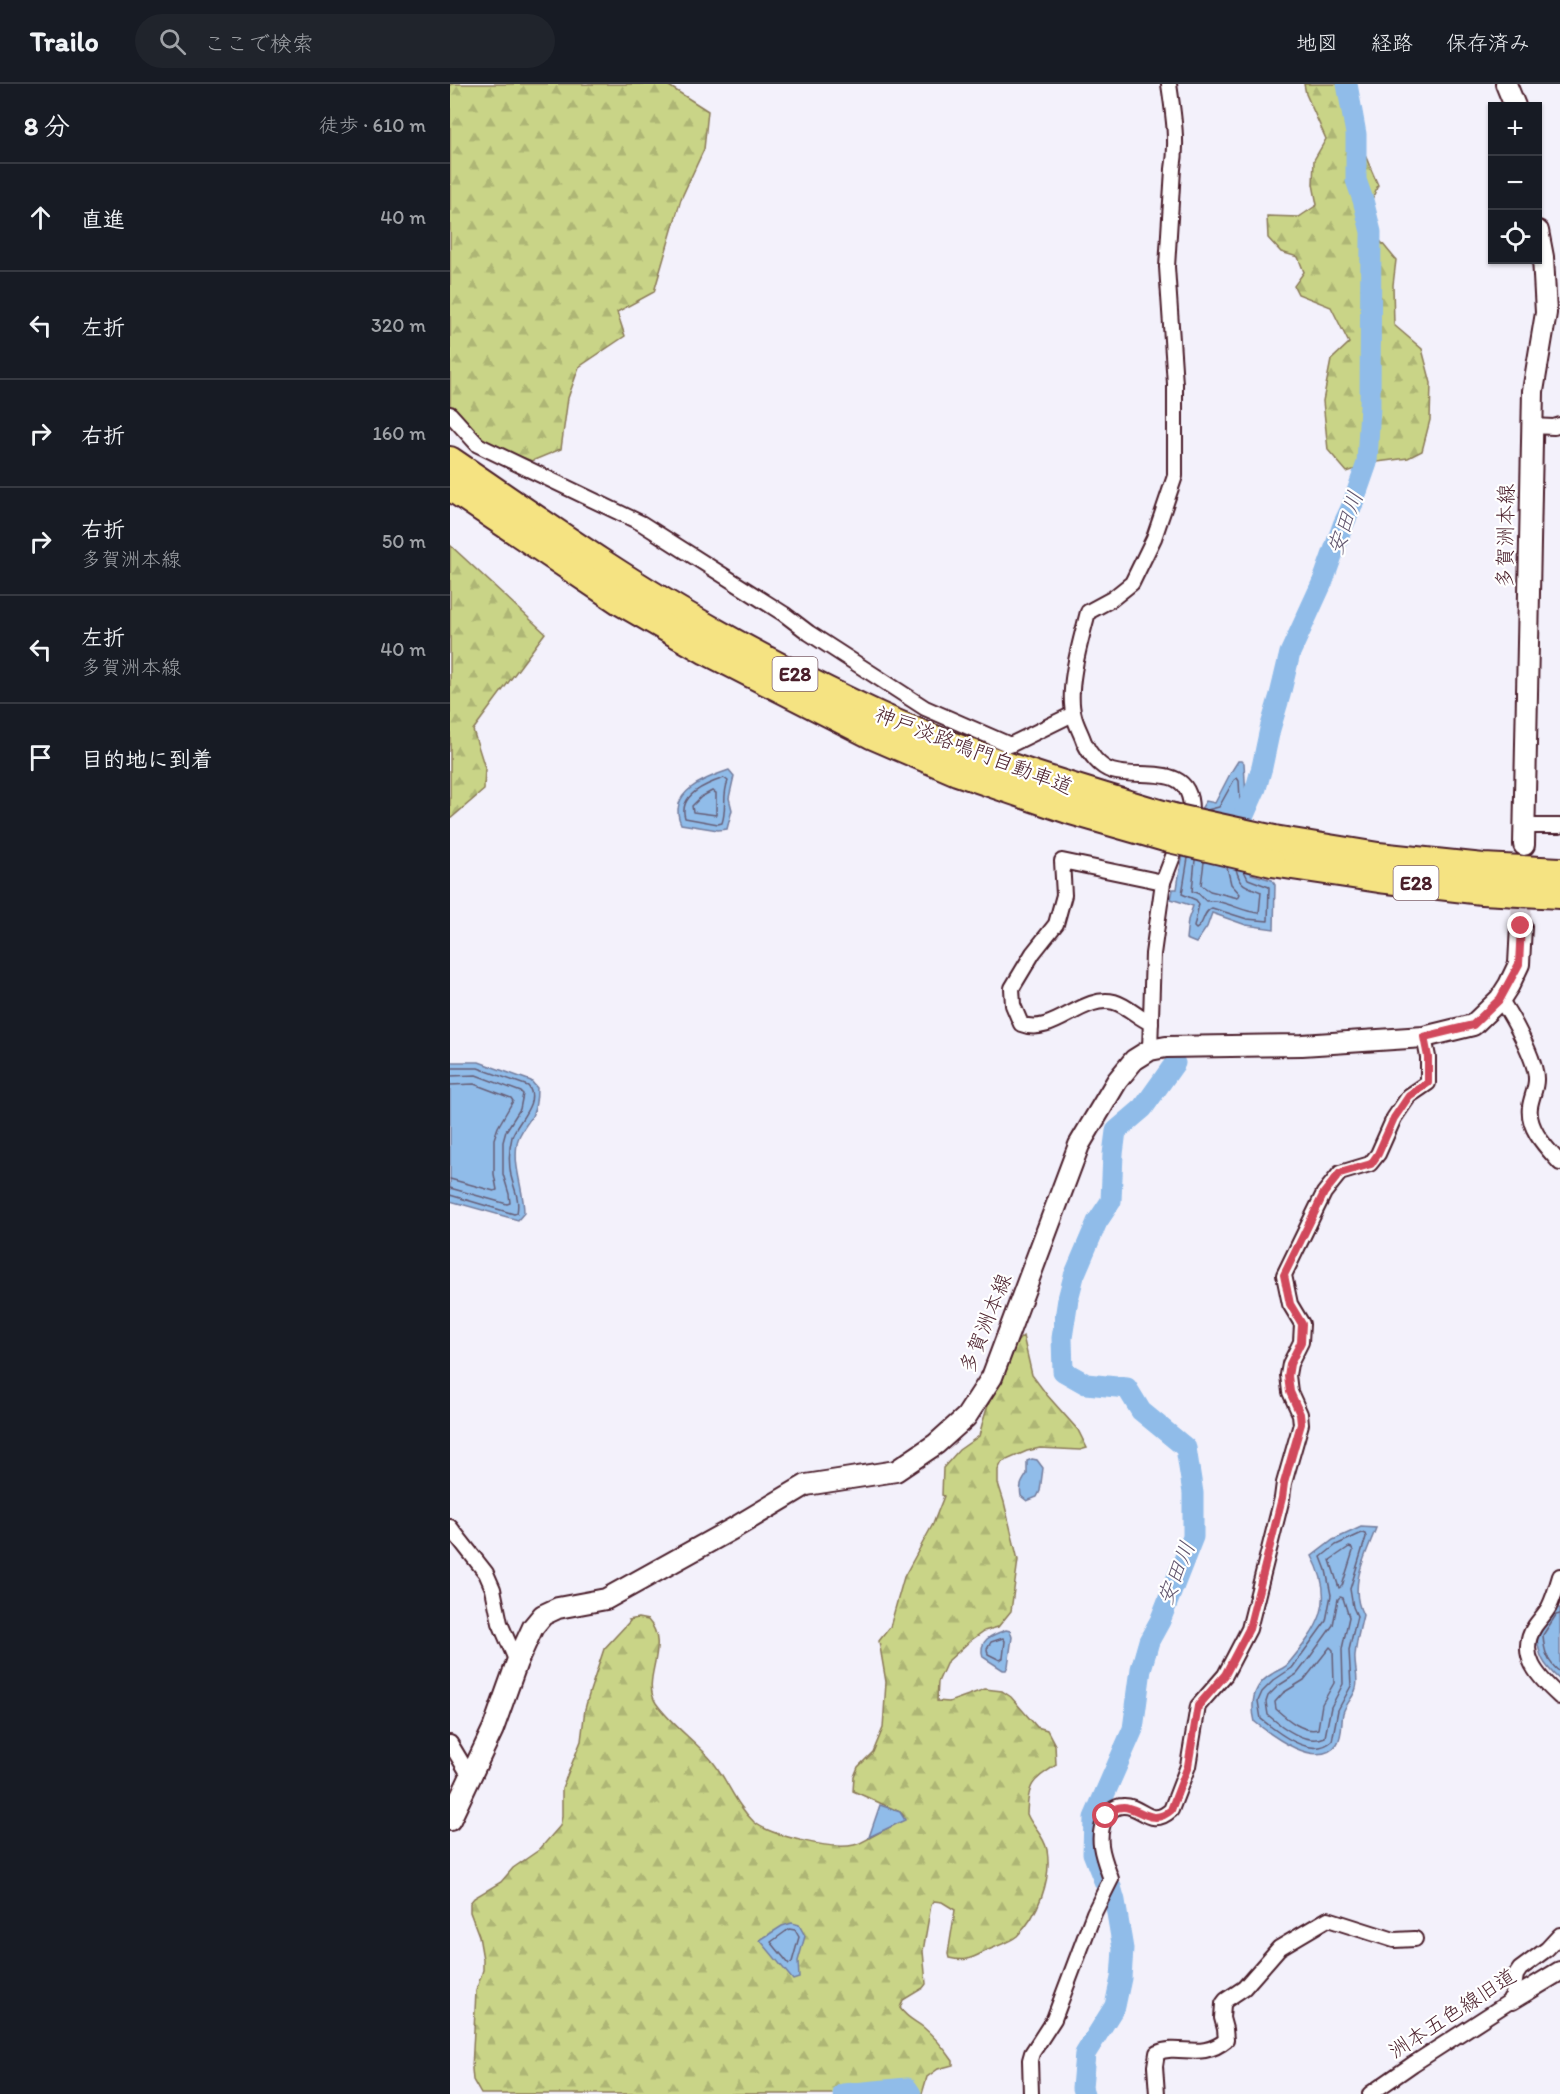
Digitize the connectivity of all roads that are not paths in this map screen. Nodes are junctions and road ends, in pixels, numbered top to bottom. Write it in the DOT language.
graph roads {
  1 [pos="1169,84"];
  2 [pos="1506,84"];
  3 [pos="1513,102"];
  4 [pos="1542,252"];
  5 [pos="450,414"];
  6 [pos="1560,425"];
  7 [pos="1531,426"];
  8 [pos="450,460"];
  9 [pos="450,487"];
  10 [pos="1073,714"];
  11 [pos="1560,826"];
  12 [pos="1169,827"];
  13 [pos="1524,835"];
  14 [pos="1273,850"];
  15 [pos="1560,871"];
  16 [pos="1163,882"];
  17 [pos="1560,895"];
  18 [pos="1521,926"];
  19 [pos="1500,999"];
  20 [pos="1151,1023"];
  21 [pos="1424,1037"];
  22 [pos="1150,1050"];
  23 [pos="1560,1164"];
  24 [pos="450,1527"];
  25 [pos="1560,1576"];
  26 [pos="517,1662"];
  27 [pos="1560,1696"];
  28 [pos="450,1743"];
  29 [pos="471,1778"];
  30 [pos="450,1820"];
  31 [pos="1560,1935"];
  32 [pos="1415,1940"];
  33 [pos="1560,1971"];
  34 [pos="1512,2000"];
  35 [pos="1031,2094"];
  36 [pos="1157,2094"];
  37 [pos="1370,2094"];
  1 -- 10 [label="street"];
  2 -- 3 [label="main road"];
  4 -- 7 [label="main road, 多賀洲本線"];
  5 -- 10 [label="street"];
  6 -- 7 [label="street"];
  7 -- 13 [label="main road, 多賀洲本線"];
  8 -- 12 [label="highway, 神戸淡路鳴門自動車道 / E28"];
  9 -- 12 [label="highway, 神戸淡路鳴門自動車道 / E28"];
  10 -- 16 [label="street"];
  11 -- 13 [label="street"];
  12 -- 14 [label="highway, 神戸淡路鳴門自動車道 / E28, bridge"];
  14 -- 15 [label="highway, 神戸淡路鳴門自動車道 / E28"];
  14 -- 17 [label="highway, 神戸淡路鳴門自動車道 / E28"];
  16 -- 20 [label="street"];
  16 -- 20 [label="street"];
  18 -- 19 [label="main road"];
  19 -- 21 [label="main road"];
  19 -- 23 [label="street"];
  20 -- 22 [label="street"];
  21 -- 22 [label="main road"];
  21 -- 35 [label="street"];
  22 -- 26 [label="main road, 多賀洲本線"];
  24 -- 26 [label="street"];
  25 -- 27 [label="street"];
  26 -- 29 [label="main road, 多賀洲本線"];
  28 -- 29 [label="street"];
  29 -- 30 [label="main road, 多賀洲本線"];
  31 -- 34 [label="street"];
  32 -- 36 [label="street"];
  33 -- 34 [label="street, 洲本五色線旧道"];
  34 -- 37 [label="street, 洲本五色線旧道"];
}
